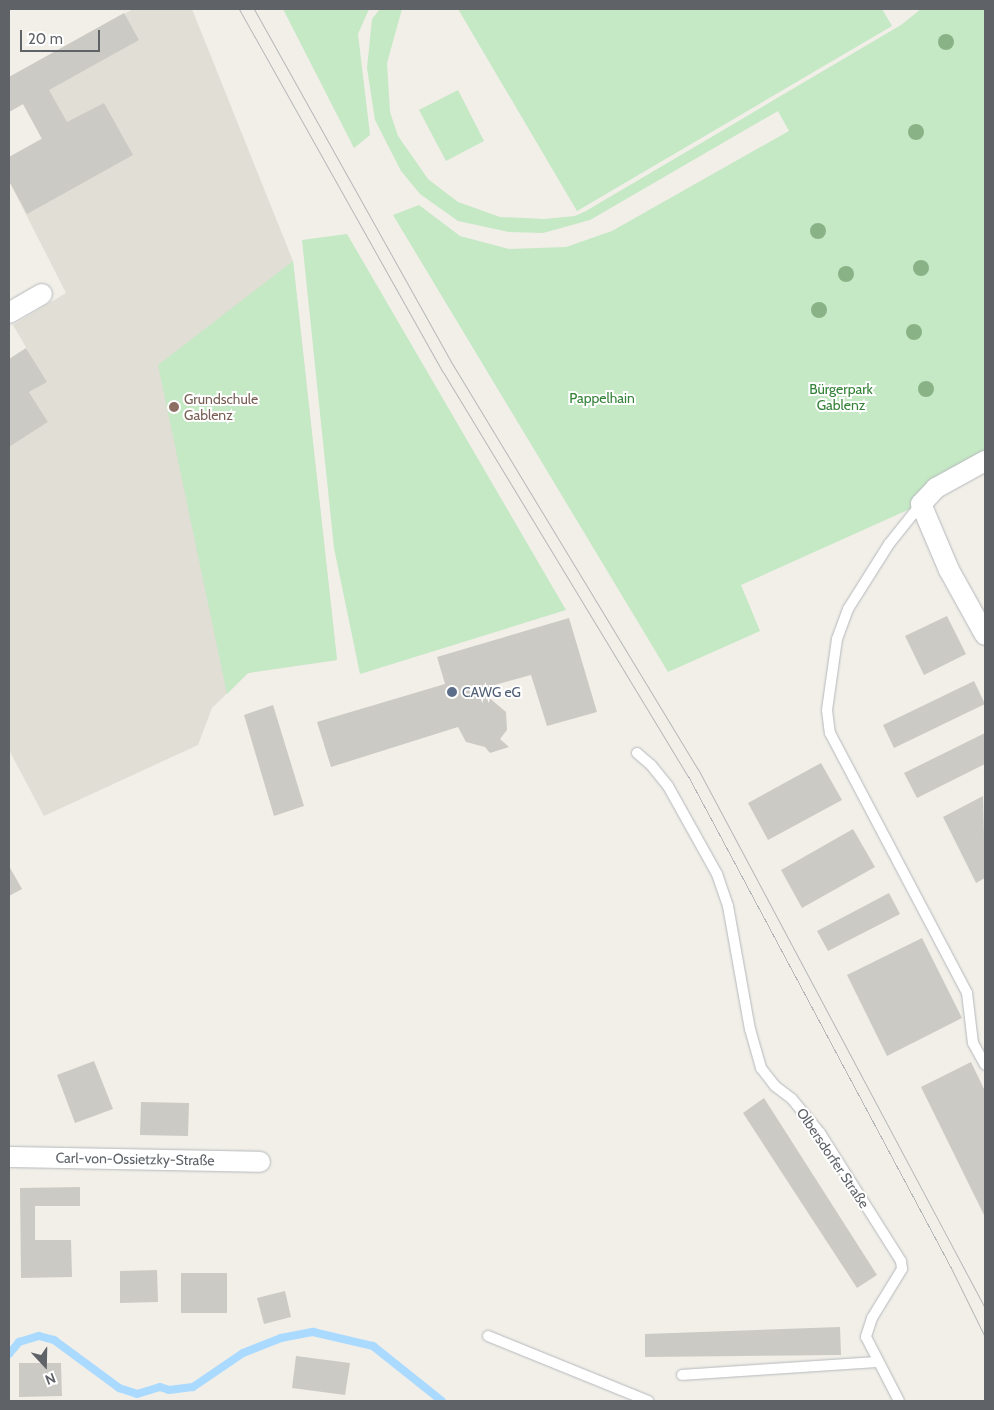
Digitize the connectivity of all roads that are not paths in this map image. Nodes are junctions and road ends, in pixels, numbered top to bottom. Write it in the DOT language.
graph roads {
  1 [pos="42,294"];
  2 [pos="9,313"];
  3 [pos="985,461"];
  4 [pos="921,504"];
  5 [pos="985,635"];
  6 [pos="636,753"];
  7 [pos="985,1065"];
  8 [pos="9,1157"];
  9 [pos="260,1162"];
  10 [pos="488,1336"];
  11 [pos="876,1362"];
  12 [pos="682,1375"];
  13 [pos="648,1401"];
  14 [pos="899,1401"];
  1 -- 2 [label="street"];
  3 -- 4 [label="street"];
  4 -- 5 [label="street"];
  4 -- 7 [label="lane"];
  6 -- 11 [label="lane, Olbersdorfer Straße"];
  8 -- 9 [label="street, Carl-von-Ossietzky-Straße"];
  10 -- 13 [label="lane"];
  11 -- 12 [label="lane"];
  11 -- 14 [label="lane, Olbersdorfer Straße"];
}
